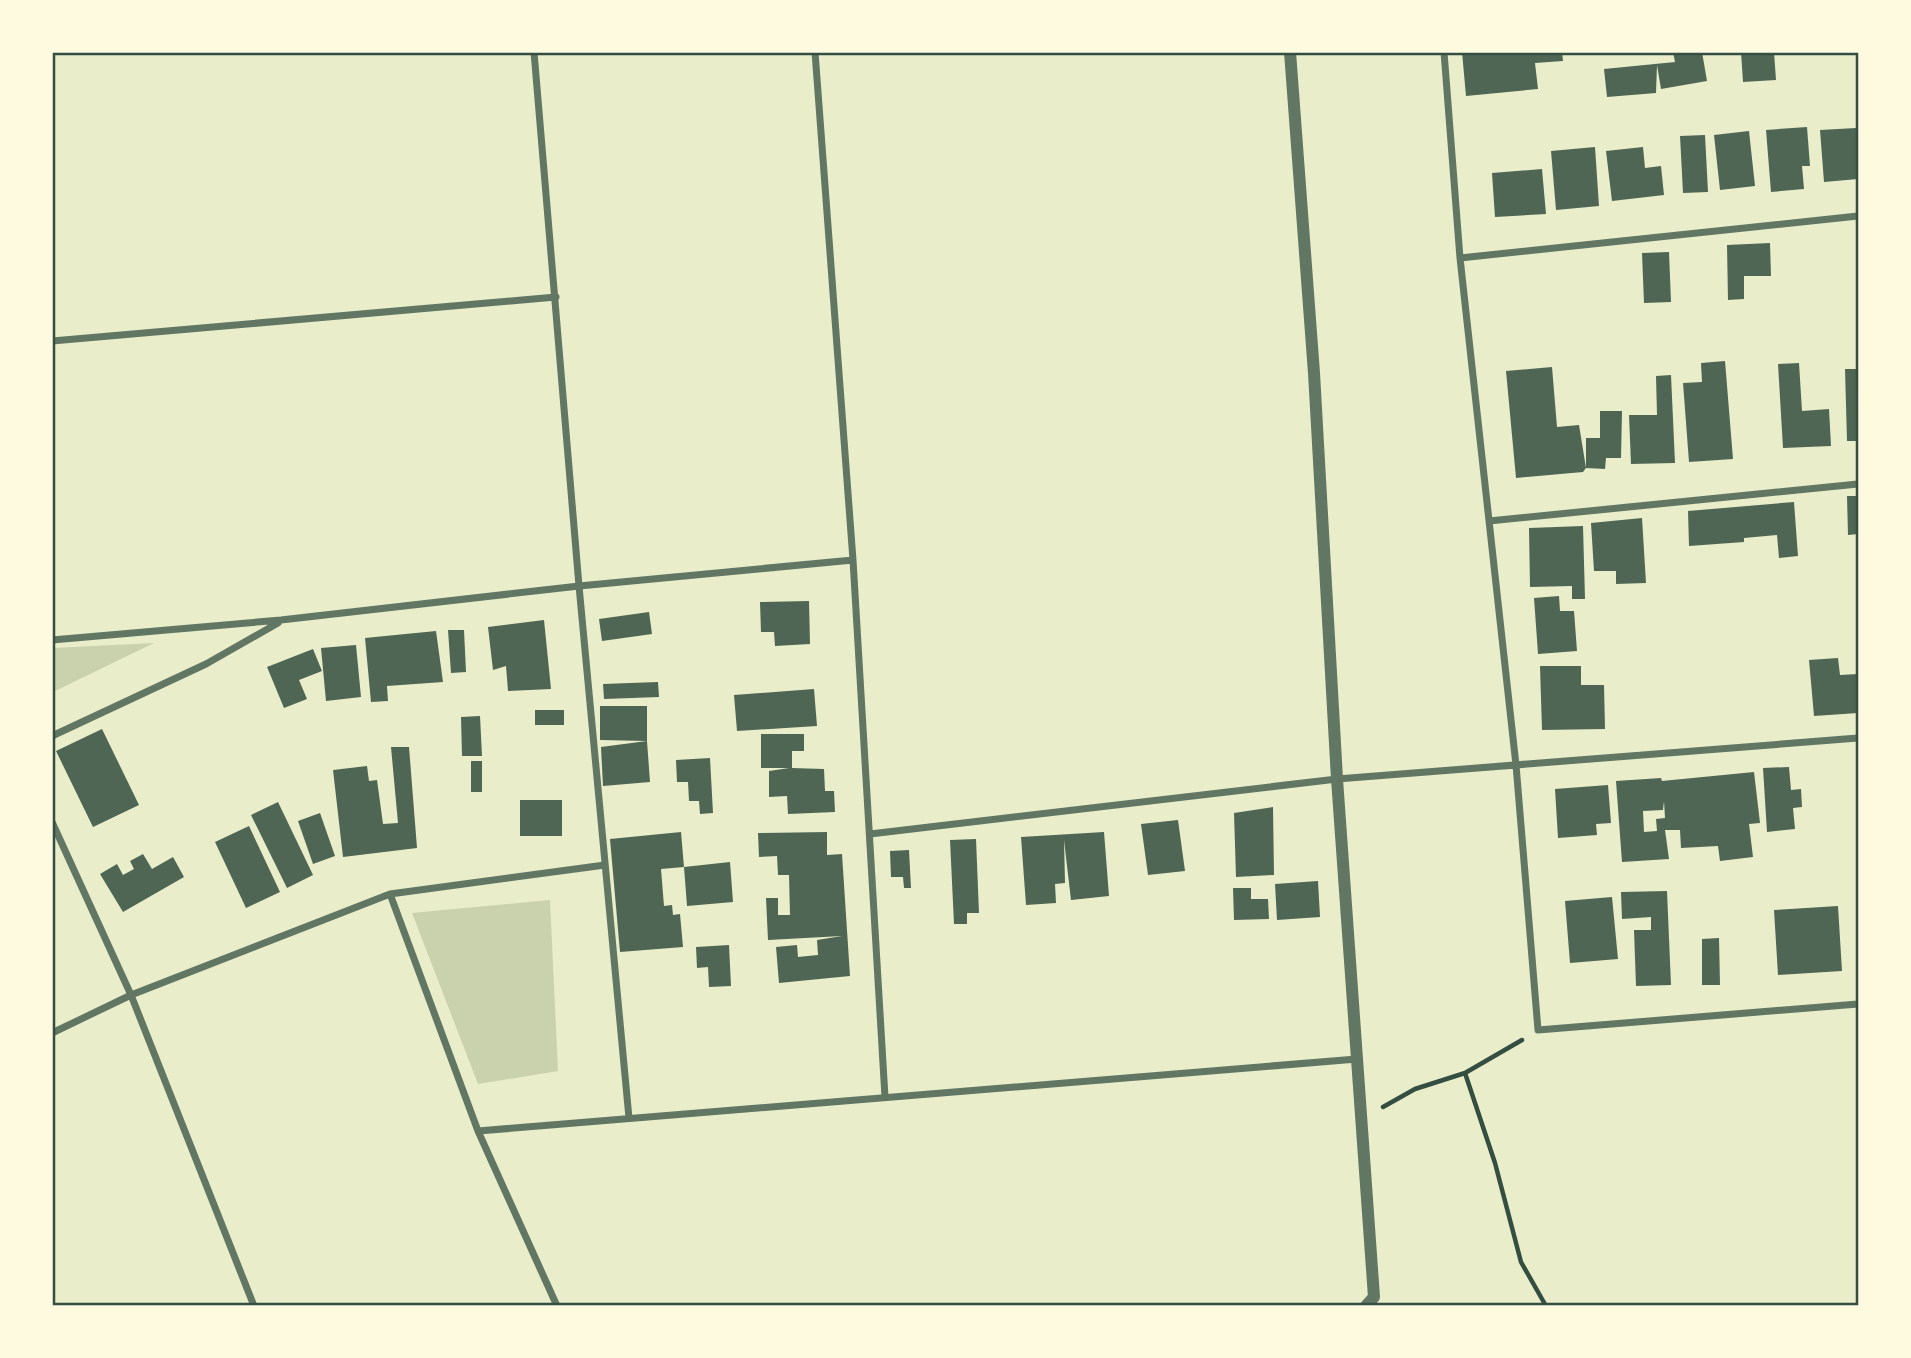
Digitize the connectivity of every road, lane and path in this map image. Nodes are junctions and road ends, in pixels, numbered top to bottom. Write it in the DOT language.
graph roads {
  1 [pos="534,52"];
  2 [pos="815,52"];
  3 [pos="1290,52"];
  4 [pos="1444,52"];
  5 [pos="1858,216"];
  6 [pos="1460,258"];
  7 [pos="556,297"];
  8 [pos="52,341"];
  9 [pos="1858,484"];
  10 [pos="1489,521"];
  11 [pos="853,560"];
  12 [pos="579,586"];
  13 [pos="281,621"];
  14 [pos="52,639"];
  15 [pos="52,736"];
  16 [pos="1858,738"];
  17 [pos="1516,765"];
  18 [pos="1337,779"];
  19 [pos="52,822"];
  20 [pos="870,834"];
  21 [pos="605,865"];
  22 [pos="390,894"];
  23 [pos="131,995"];
  24 [pos="1858,1004"];
  25 [pos="1538,1030"];
  26 [pos="52,1033"];
  27 [pos="1357,1059"];
  28 [pos="1465,1073"];
  29 [pos="885,1097"];
  30 [pos="629,1118"];
  31 [pos="1361,1120"];
  32 [pos="478,1131"];
  33 [pos="1370,1301"];
  34 [pos="254,1306"];
  35 [pos="558,1306"];
  36 [pos="1546,1306"];
  1 -- 7 [label="street"];
  2 -- 11 [label="street"];
  3 -- 18 [label="street"];
  4 -- 6 [label="street"];
  5 -- 6 [label="street"];
  6 -- 10 [label="street"];
  7 -- 8 [label="street"];
  7 -- 12 [label="street"];
  9 -- 10 [label="street"];
  10 -- 17 [label="street"];
  11 -- 12 [label="street"];
  11 -- 20 [label="street"];
  12 -- 13 [label="street"];
  12 -- 21 [label="street"];
  13 -- 14 [label="street"];
  13 -- 15 [label="street"];
  16 -- 17 [label="street"];
  17 -- 18 [label="street"];
  17 -- 25 [label="street"];
  18 -- 20 [label="street"];
  18 -- 27 [label="street"];
  19 -- 23 [label="street"];
  20 -- 29 [label="street"];
  21 -- 22 [label="street"];
  21 -- 30 [label="street"];
  22 -- 23 [label="street"];
  22 -- 32 [label="street"];
  23 -- 26 [label="street"];
  23 -- 34 [label="street"];
  24 -- 25 [label="street"];
  25 -- 28 [label="path"];
  27 -- 29 [label="street"];
  27 -- 31 [label="street"];
  28 -- 31 [label="path"];
  28 -- 36 [label="path"];
  29 -- 30 [label="street"];
  30 -- 32 [label="street"];
  31 -- 33 [label="street"];
  32 -- 35 [label="street"];
}
